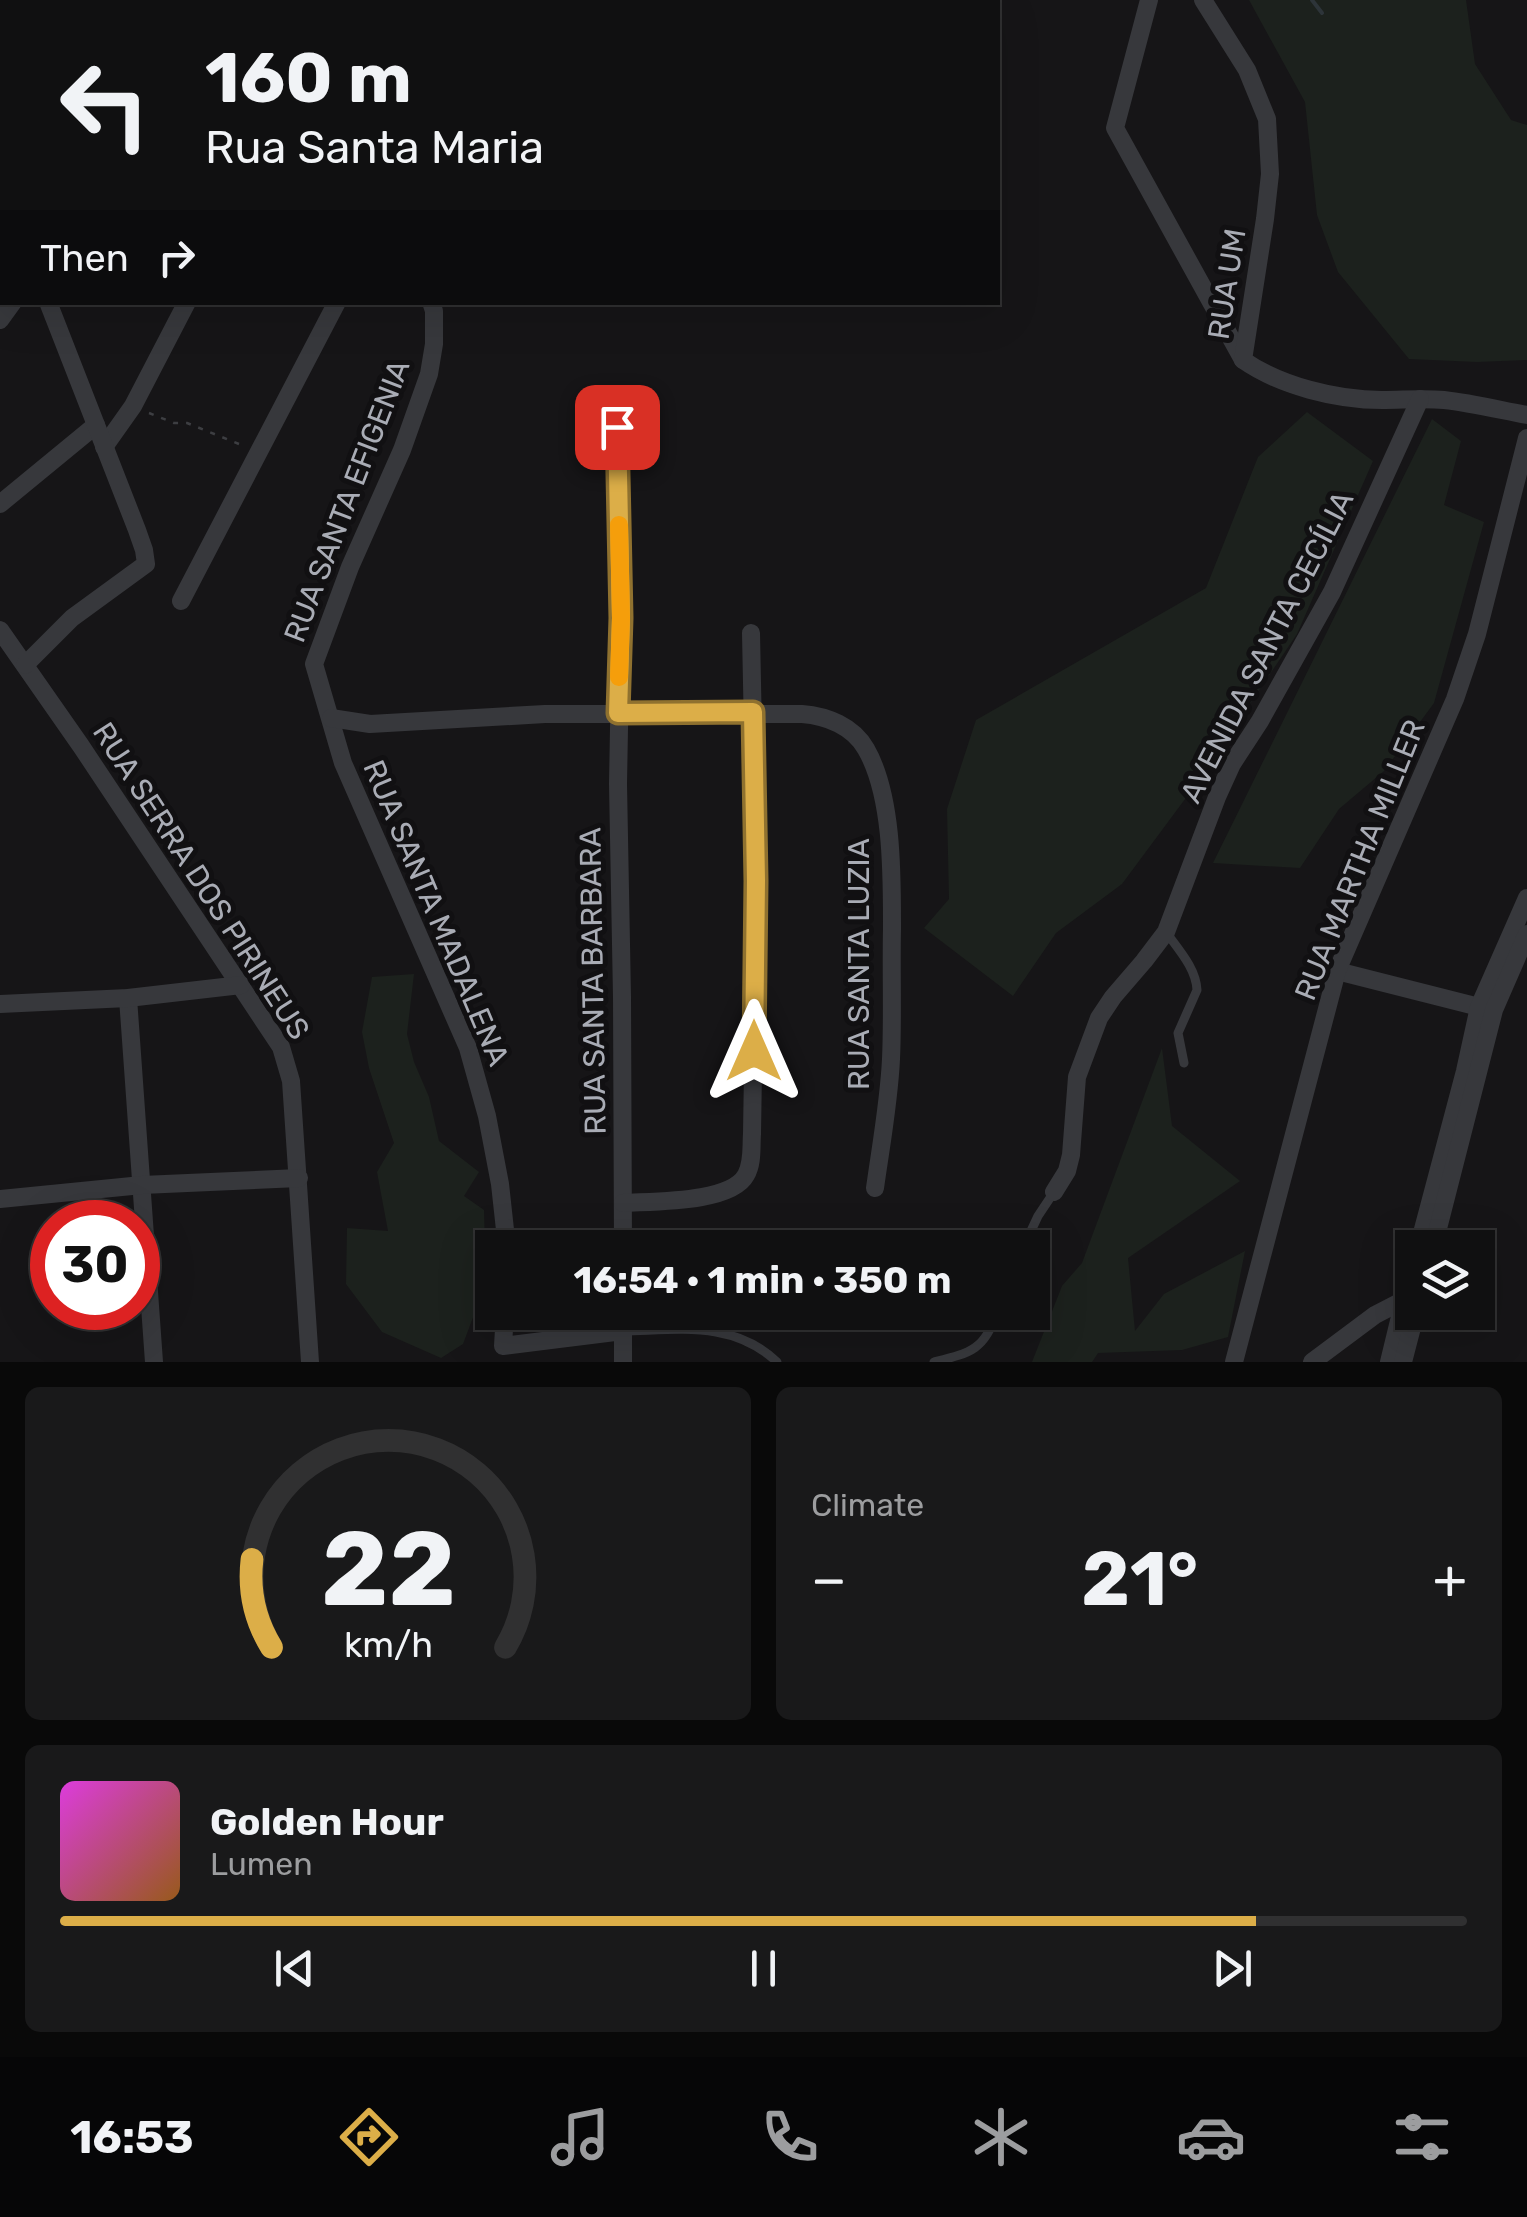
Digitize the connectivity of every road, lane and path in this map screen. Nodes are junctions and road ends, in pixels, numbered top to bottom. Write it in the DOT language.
graph roads {
  1 [pos="1149,0"];
  2 [pos="1203,0"];
  3 [pos="49,305"];
  4 [pos="185,305"];
  5 [pos="336,305"];
  6 [pos="432,305"];
  7 [pos="1243,360"];
  8 [pos="1420,399"];
  9 [pos="134,406"];
  10 [pos="1527,415"];
  11 [pos="96,426"];
  12 [pos="617,427"];
  13 [pos="1527,438"];
  14 [pos="104,447"];
  15 [pos="261,452"];
  16 [pos="0,504"];
  17 [pos="181,602"];
  18 [pos="0,630"];
  19 [pos="750,633"];
  20 [pos="25,665"];
  21 [pos="753,712"];
  22 [pos="618,713"];
  23 [pos="330,718"];
  24 [pos="1527,898"];
  25 [pos="1166,932"];
  26 [pos="1527,934"];
  27 [pos="1337,972"];
  28 [pos="241,985"];
  29 [pos="128,998"];
  30 [pos="0,1004"];
  31 [pos="1486,1008"];
  32 [pos="1184,1063"];
  33 [pos="299,1178"];
  34 [pos="142,1185"];
  35 [pos="875,1188"];
  36 [pos="1054,1192"];
  37 [pos="0,1199"];
  38 [pos="623,1204"];
  39 [pos="505,1230"];
  40 [pos="623,1230"];
  41 [pos="1031,1230"];
  42 [pos="1423,1230"];
  43 [pos="1437,1230"];
  44 [pos="1395,1310"];
  45 [pos="503,1330"];
  46 [pos="583,1330"];
  47 [pos="623,1330"];
  48 [pos="716,1330"];
  49 [pos="991,1330"];
  50 [pos="1401,1330"];
  51 [pos="1407,1330"];
  52 [pos="154,1362"];
  53 [pos="310,1362"];
  54 [pos="623,1362"];
  55 [pos="776,1362"];
  56 [pos="934,1362"];
  57 [pos="1234,1362"];
  58 [pos="1312,1362"];
  59 [pos="1389,1362"];
  60 [pos="1403,1362"];
  1 -- 7 [label="street"];
  2 -- 7 [label="street, RUA UM"];
  3 -- 11 [label="street"];
  4 -- 9 [label="street"];
  5 -- 15 [label="street"];
  6 -- 23 [label="street, RUA SANTA EFIGENIA"];
  7 -- 8 [label="street, RUA UM"];
  8 -- 10 [label="street, RUA UM"];
  8 -- 25 [label="street, AVENIDA SANTA CECÍLIA"];
  9 -- 14 [label="street"];
  9 -- 15 [label="path"];
  11 -- 14 [label="street"];
  11 -- 16 [label="street"];
  12 -- 22 [label="street, RUA SANTA BARBARA"];
  13 -- 27 [label="street, RUA MARTHA MILLER"];
  14 -- 20 [label="street"];
  15 -- 17 [label="street"];
  18 -- 20 [label="street, RUA SERRA DOS PIRINEUS"];
  19 -- 21 [label="street"];
  20 -- 28 [label="street, RUA SERRA DOS PIRINEUS"];
  21 -- 22 [label="street, RUA SANTA LUZIA"];
  21 -- 35 [label="street, RUA SANTA LUZIA"];
  21 -- 38 [label="street"];
  22 -- 23 [label="street, RUA SANTA LUZIA"];
  22 -- 38 [label="street, RUA SANTA BARBARA"];
  23 -- 39 [label="street, RUA SANTA MADALENA"];
  24 -- 31 [label="street"];
  25 -- 32 [label="lane"];
  25 -- 36 [label="street, AVENIDA SANTA CECÍLIA"];
  26 -- 31 [label="street"];
  27 -- 31 [label="street"];
  27 -- 57 [label="street, RUA MARTHA MILLER"];
  28 -- 29 [label="street"];
  28 -- 33 [label="street, RUA SERRA DOS PIRINEUS"];
  29 -- 30 [label="street"];
  29 -- 34 [label="street"];
  31 -- 42 [label="street"];
  31 -- 43 [label="street"];
  33 -- 34 [label="street"];
  33 -- 53 [label="street, RUA SERRA DOS PIRINEUS"];
  34 -- 37 [label="street"];
  34 -- 52 [label="street"];
  36 -- 41 [label="lane"];
  38 -- 40 [label="street, RUA SANTA BARBARA"];
  44 -- 58 [label="street"];
  45 -- 46 [label="street"];
  47 -- 54 [label="street"];
  48 -- 55 [label="lane"];
  49 -- 56 [label="lane"];
  50 -- 59 [label="street"];
  51 -- 60 [label="street"];
}
